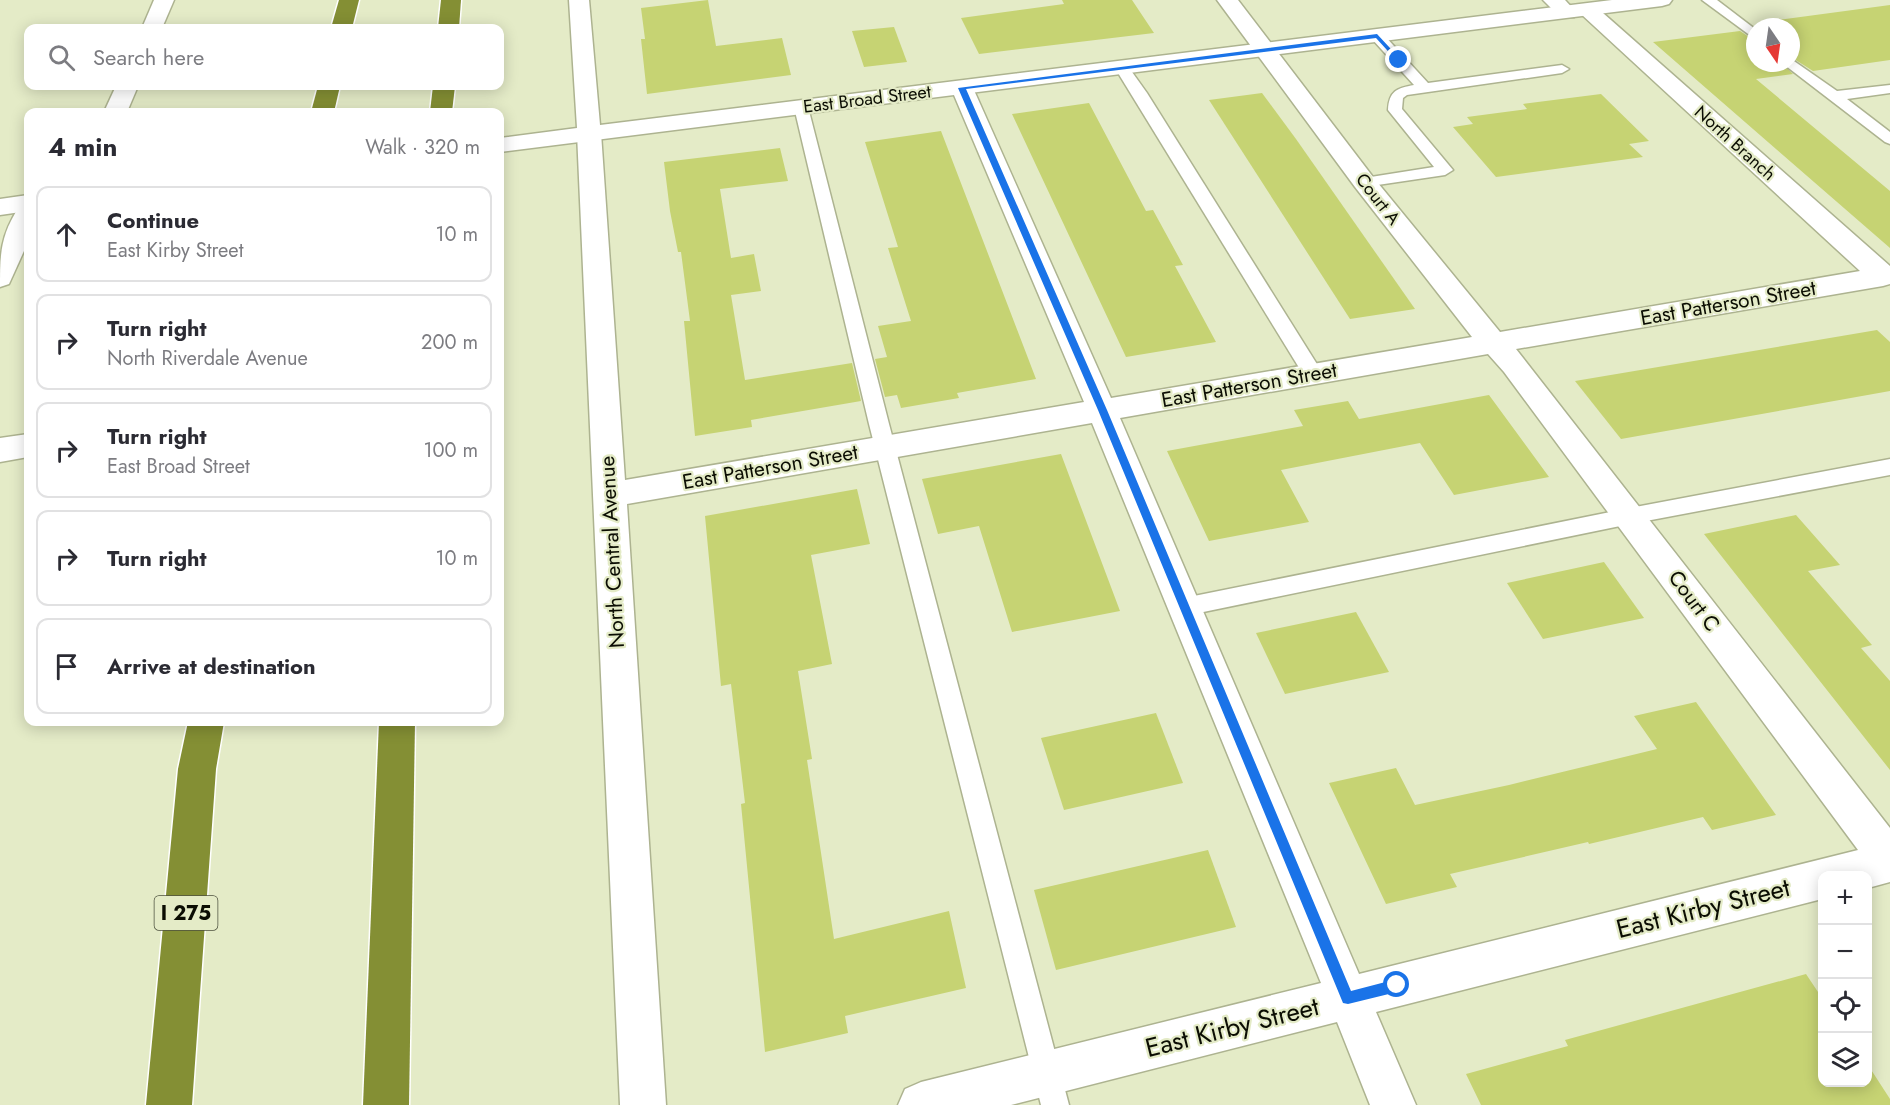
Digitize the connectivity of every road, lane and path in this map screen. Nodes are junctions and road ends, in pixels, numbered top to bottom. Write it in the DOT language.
graph roads {
  1 [pos="164,0"];
  2 [pos="349,0"];
  3 [pos="451,0"];
  4 [pos="579,0"];
  5 [pos="1227,0"];
  6 [pos="1662,0"];
  7 [pos="1709,0"];
  8 [pos="1570,8"];
  9 [pos="154,24"];
  10 [pos="343,24"];
  11 [pos="449,24"];
  12 [pos="1746,28"];
  13 [pos="1377,36"];
  14 [pos="1265,50"];
  15 [pos="1122,68"];
  16 [pos="1562,69"];
  17 [pos="1800,70"];
  18 [pos="1424,87"];
  19 [pos="962,88"];
  20 [pos="1890,88"];
  21 [pos="126,90"];
  22 [pos="1834,96"];
  23 [pos="118,108"];
  24 [pos="801,108"];
  25 [pos="589,134"];
  26 [pos="1890,139"];
  27 [pos="504,145"];
  28 [pos="1365,182"];
  29 [pos="24,204"];
  30 [pos="0,207"];
  31 [pos="24,222"];
  32 [pos="0,278"];
  33 [pos="1884,281"];
  34 [pos="1496,343"];
  35 [pos="1313,374"];
  36 [pos="1102,410"];
  37 [pos="24,447"];
  38 [pos="885,448"];
  39 [pos="0,450"];
  40 [pos="1890,468"];
  41 [pos="608,495"];
  42 [pos="1630,516"];
  43 [pos="1184,607"];
  44 [pos="205,726"];
  45 [pos="397,726"];
  46 [pos="1890,861"];
  47 [pos="1853,871"];
  48 [pos="1818,880"];
  49 [pos="1348,998"];
  50 [pos="1051,1089"];
  51 [pos="169,1105"];
  52 [pos="386,1105"];
  53 [pos="643,1105"];
  54 [pos="921,1105"];
  55 [pos="1393,1105"];
  1 -- 9 [label="street"];
  2 -- 10 [label="highway"];
  3 -- 11 [label="highway"];
  4 -- 25 [label="street, North Central Avenue"];
  5 -- 14 [label="street, Court A"];
  6 -- 8 [label="street, East Broad Street"];
  7 -- 12 [label="lane"];
  8 -- 13 [label="street, East Broad Street"];
  8 -- 33 [label="street, North Branch"];
  13 -- 14 [label="street, East Broad Street"];
  13 -- 18 [label="lane"];
  14 -- 15 [label="street, East Broad Street"];
  14 -- 28 [label="street, Court A"];
  15 -- 19 [label="street, East Broad Street"];
  15 -- 35 [label="lane"];
  16 -- 18 [label="lane"];
  17 -- 22 [label="lane"];
  18 -- 28 [label="lane"];
  19 -- 24 [label="street, East Broad Street"];
  19 -- 36 [label="street"];
  20 -- 22 [label="lane"];
  21 -- 23 [label="street"];
  22 -- 26 [label="lane"];
  24 -- 25 [label="street, East Broad Street"];
  24 -- 38 [label="lane"];
  25 -- 27 [label="street, East Broad Street"];
  25 -- 41 [label="street, North Central Avenue"];
  28 -- 34 [label="street, Court A"];
  29 -- 30 [label="street"];
  31 -- 32 [label="street"];
  33 -- 34 [label="street, East Patterson Street"];
  34 -- 35 [label="street, East Patterson Street"];
  34 -- 42 [label="street, Court C"];
  35 -- 36 [label="street, East Patterson Street"];
  36 -- 38 [label="street, East Patterson Street"];
  36 -- 43 [label="street"];
  37 -- 39 [label="street"];
  38 -- 41 [label="street, East Patterson Street"];
  38 -- 50 [label="lane"];
  40 -- 42 [label="lane"];
  41 -- 53 [label="street, North Central Avenue"];
  42 -- 43 [label="lane"];
  42 -- 46 [label="street, Court C"];
  43 -- 49 [label="street"];
  44 -- 51 [label="highway, I 275"];
  45 -- 52 [label="highway"];
  46 -- 47 [label="street"];
  48 -- 49 [label="street, East Kirby Street"];
  49 -- 50 [label="street, East Kirby Street"];
  49 -- 55 [label="street"];
  50 -- 54 [label="street, East Kirby Street"];
}
